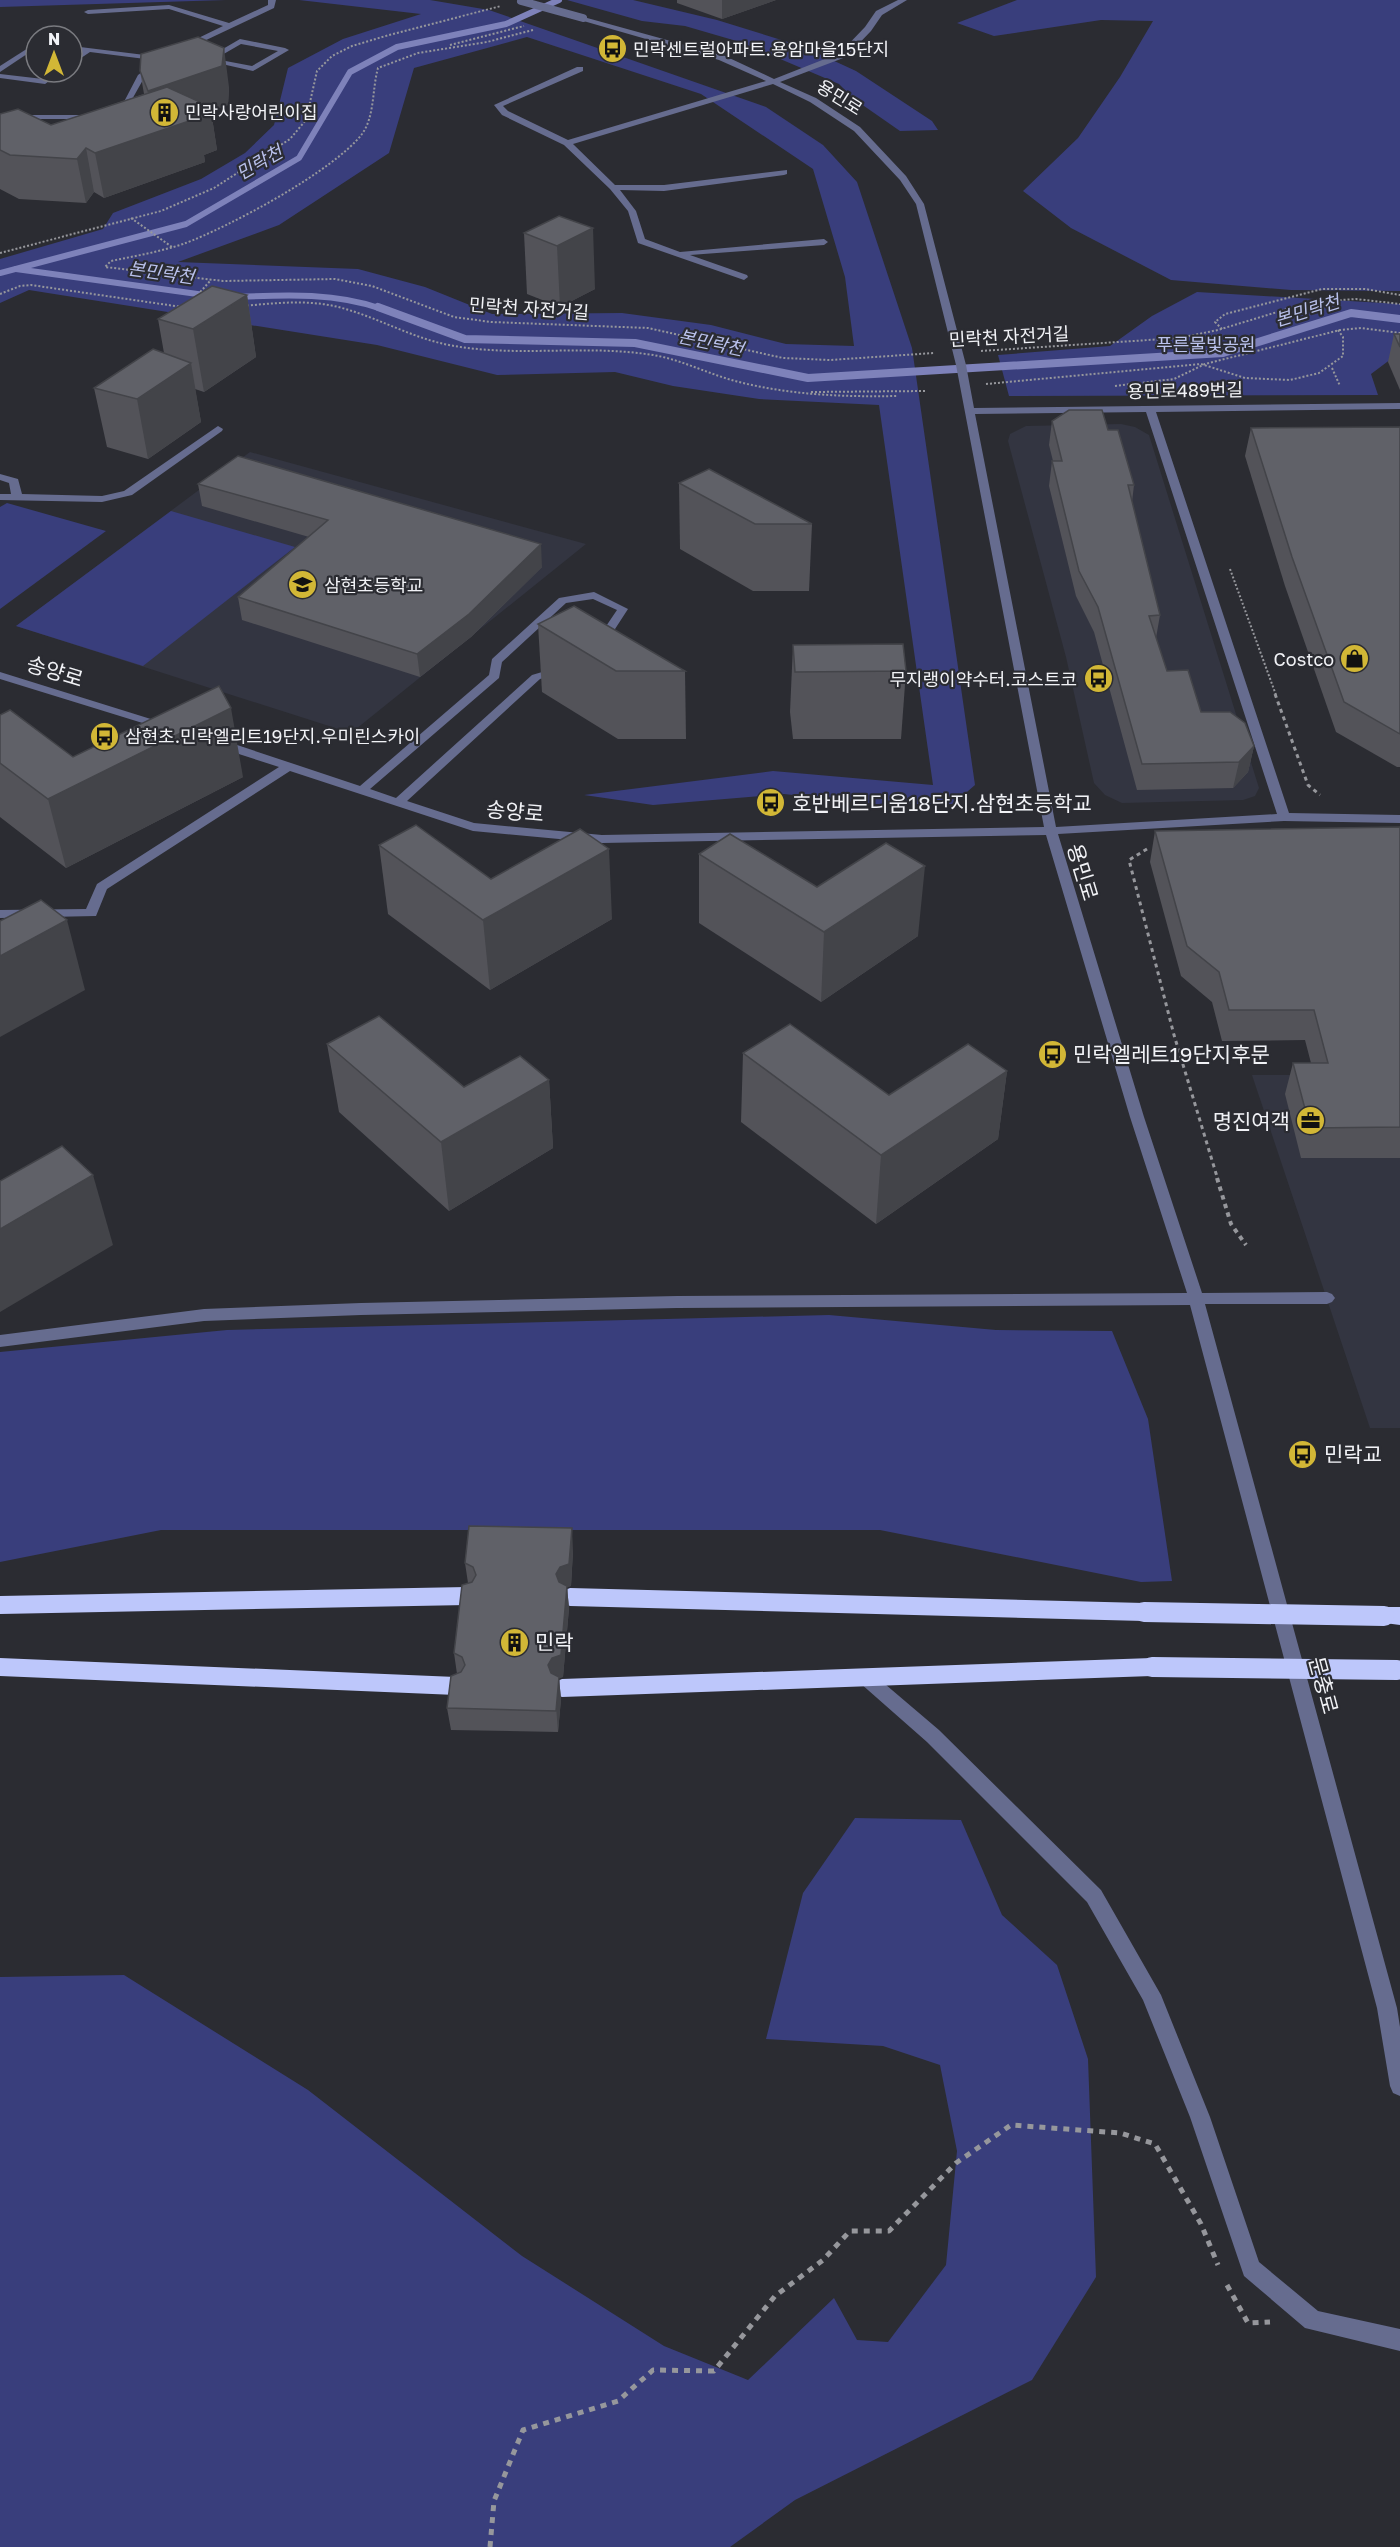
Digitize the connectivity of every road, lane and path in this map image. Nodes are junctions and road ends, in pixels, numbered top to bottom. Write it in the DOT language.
graph roads {
  1 [pos="272,0"];
  2 [pos="520,0"];
  3 [pos="903,0"];
  4 [pos="88,12"];
  5 [pos="560,12"];
  6 [pos="230,26"];
  7 [pos="532,30"];
  8 [pos="444,47"];
  9 [pos="84,50"];
  10 [pos="88,50"];
  11 [pos="24,53"];
  12 [pos="84,53"];
  13 [pos="186,55"];
  14 [pos="197,57"];
  15 [pos="208,60"];
  16 [pos="580,69"];
  17 [pos="0,70"];
  18 [pos="0,76"];
  19 [pos="24,79"];
  20 [pos="773,82"];
  21 [pos="118,117"];
  22 [pos="114,127"];
  23 [pos="0,142"];
  24 [pos="567,143"];
  25 [pos="12,144"];
  26 [pos="784,172"];
  27 [pos="613,187"];
  28 [pos="130,217"];
  29 [pos="824,242"];
  30 [pos="171,246"];
  31 [pos="0,252"];
  32 [pos="678,254"];
  33 [pos="744,277"];
  34 [pos="210,280"];
  35 [pos="0,294"];
  36 [pos="1400,295"];
  37 [pos="1400,304"];
  38 [pos="237,306"];
  39 [pos="1222,329"];
  40 [pos="1338,330"];
  41 [pos="1400,333"];
  42 [pos="958,352"];
  43 [pos="1205,364"];
  44 [pos="965,386"];
  45 [pos="1113,386"];
  46 [pos="926,391"];
  47 [pos="798,393"];
  48 [pos="897,396"];
  49 [pos="1400,406"];
  50 [pos="1150,409"];
  51 [pos="970,411"];
  52 [pos="218,429"];
  53 [pos="0,477"];
  54 [pos="0,497"];
  55 [pos="17,498"];
  56 [pos="1227,562"];
  57 [pos="595,652"];
  58 [pos="568,667"];
  59 [pos="0,675"];
  60 [pos="179,730"];
  61 [pos="212,741"];
  62 [pos="290,765"];
  63 [pos="362,790"];
  64 [pos="1328,798"];
  65 [pos="399,802"];
  66 [pos="1284,817"];
  67 [pos="1400,819"];
  68 [pos="1051,831"];
  69 [pos="1155,849"];
  70 [pos="0,914"];
  71 [pos="1246,1245"];
  72 [pos="1196,1298"];
  73 [pos="1327,1298"];
  74 [pos="0,1341"];
  75 [pos="467,1596"];
  76 [pos="570,1597"];
  77 [pos="0,1605"];
  78 [pos="1392,1616"];
  79 [pos="0,1667"];
  80 [pos="1399,1670"];
  81 [pos="866,1678"];
  82 [pos="456,1686"];
  83 [pos="562,1688"];
  84 [pos="1400,2086"];
  85 [pos="1312,2320"];
  86 [pos="1400,2340"];
  87 [pos="490,2547"];
  1 -- 6 [label="street"];
  2 -- 5 [label="street, 용민로, bridge"];
  2 -- 28 [label="path"];
  3 -- 20 [label="street"];
  4 -- 6 [label="street"];
  5 -- 8 [label="path"];
  5 -- 20 [label="street, 용민로, bridge"];
  6 -- 13 [label="street"];
  7 -- 8 [label="path, 민락천 자전거길"];
  8 -- 30 [label="path, 민락천 자전거길"];
  9 -- 10 [label="street"];
  10 -- 12 [label="street"];
  10 -- 21 [label="street"];
  11 -- 17 [label="street"];
  14 -- 15 [label="street"];
  15 -- 15 [label="street"];
  16 -- 24 [label="street"];
  18 -- 19 [label="street"];
  20 -- 24 [label="street"];
  20 -- 42 [label="street, 용민로"];
  21 -- 22 [label="street"];
  21 -- 23 [label="street"];
  23 -- 25 [label="street"];
  24 -- 27 [label="street"];
  26 -- 27 [label="street"];
  27 -- 32 [label="street"];
  28 -- 30 [label="path"];
  28 -- 31 [label="path"];
  29 -- 32 [label="street"];
  30 -- 34 [label="path, 민락천 자전거길"];
  32 -- 33 [label="street"];
  34 -- 35 [label="path"];
  34 -- 42 [label="path, 민락천 자전거길"];
  36 -- 39 [label="path"];
  37 -- 39 [label="path, 민락천 자전거길"];
  38 -- 47 [label="path, 민락천 자전거길"];
  39 -- 42 [label="path, 민락천 자전거길"];
  40 -- 41 [label="path"];
  40 -- 43 [label="path"];
  40 -- 43 [label="path"];
  42 -- 44 [label="street, 용민로"];
  43 -- 44 [label="path"];
  43 -- 45 [label="path"];
  44 -- 51 [label="street, 용민로"];
  46 -- 47 [label="path"];
  47 -- 48 [label="path, 민락천 자전거길"];
  49 -- 50 [label="street, 용민로489번길"];
  50 -- 51 [label="street, 용민로489번길"];
  50 -- 66 [label="street"];
  51 -- 68 [label="street, 용민로"];
  52 -- 55 [label="street"];
  53 -- 55 [label="street"];
  54 -- 55 [label="street"];
  56 -- 64 [label="path"];
  57 -- 63 [label="street"];
  58 -- 65 [label="street"];
  59 -- 60 [label="street, 송양로"];
  61 -- 62 [label="street, 송양로"];
  62 -- 63 [label="street, 송양로"];
  62 -- 70 [label="street"];
  63 -- 65 [label="street, 송양로"];
  65 -- 68 [label="street, 송양로"];
  66 -- 67 [label="street"];
  66 -- 68 [label="street"];
  68 -- 72 [label="street, 용민로"];
  69 -- 71 [label="path"];
  72 -- 73 [label="street"];
  72 -- 74 [label="street"];
  72 -- 84 [label="street, 문충로"];
  75 -- 77 [label="highway"];
  76 -- 78 [label="highway, bridge"];
  79 -- 82 [label="highway"];
  80 -- 81 [label="highway, bridge"];
  81 -- 83 [label="highway"];
  81 -- 85 [label="street"];
  85 -- 86 [label="street"];
  85 -- 87 [label="path"];
}
